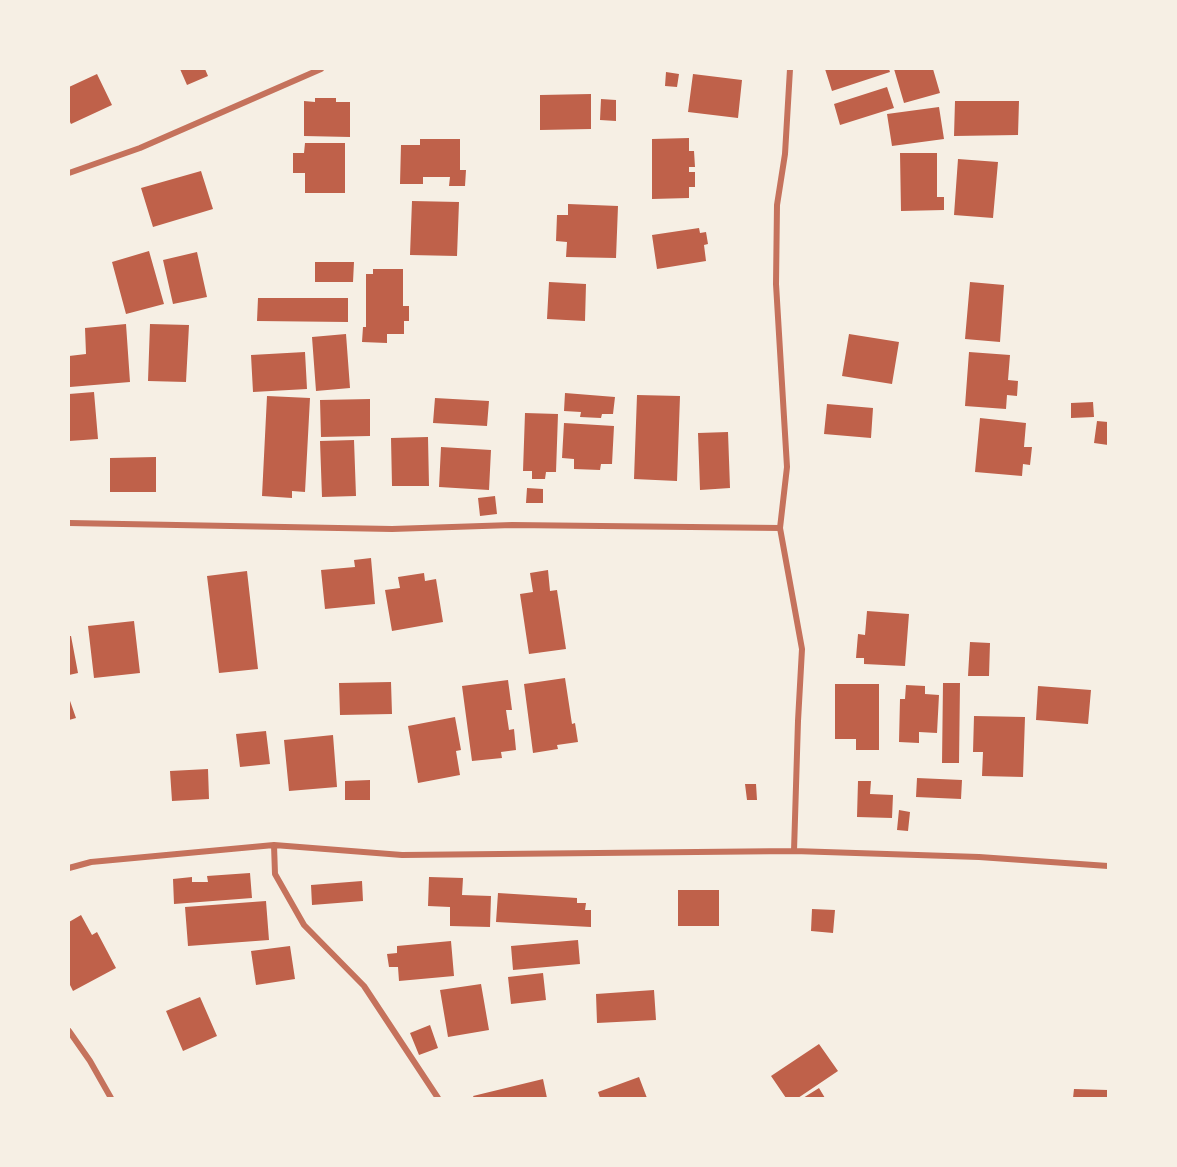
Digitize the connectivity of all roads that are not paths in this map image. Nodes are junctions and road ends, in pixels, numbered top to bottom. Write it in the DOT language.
graph roads {
  1 [pos="321,69"];
  2 [pos="790,69"];
  3 [pos="69,173"];
  4 [pos="69,524"];
  5 [pos="780,528"];
  6 [pos="274,845"];
  7 [pos="795,851"];
  8 [pos="1108,867"];
  9 [pos="69,868"];
  10 [pos="69,1031"];
  11 [pos="111,1098"];
  12 [pos="438,1098"];
  1 -- 3 [label="street"];
  2 -- 5 [label="street"];
  4 -- 5 [label="street"];
  5 -- 7 [label="street"];
  6 -- 7 [label="street"];
  6 -- 9 [label="street"];
  6 -- 12 [label="street"];
  7 -- 8 [label="street"];
  10 -- 11 [label="street"];
}
